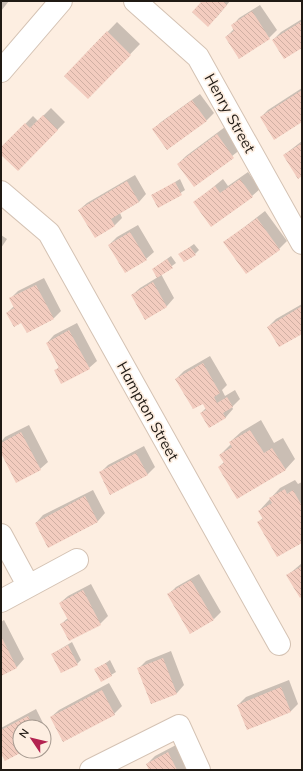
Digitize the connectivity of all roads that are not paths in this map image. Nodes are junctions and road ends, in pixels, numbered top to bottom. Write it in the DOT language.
graph roads {
  1 [pos="61,1"];
  2 [pos="135,1"];
  3 [pos="1,71"];
  4 [pos="1,192"];
  5 [pos="302,243"];
  6 [pos="1,535"];
  7 [pos="77,560"];
  8 [pos="28,585"];
  9 [pos="1,600"];
  10 [pos="279,644"];
  11 [pos="91,770"];
  12 [pos="199,770"];
  1 -- 3 [label="street"];
  2 -- 5 [label="street, Henry Street"];
  4 -- 10 [label="street, Hampton Street"];
  6 -- 8 [label="street"];
  7 -- 8 [label="street"];
  8 -- 9 [label="street"];
  11 -- 12 [label="street"];
}
